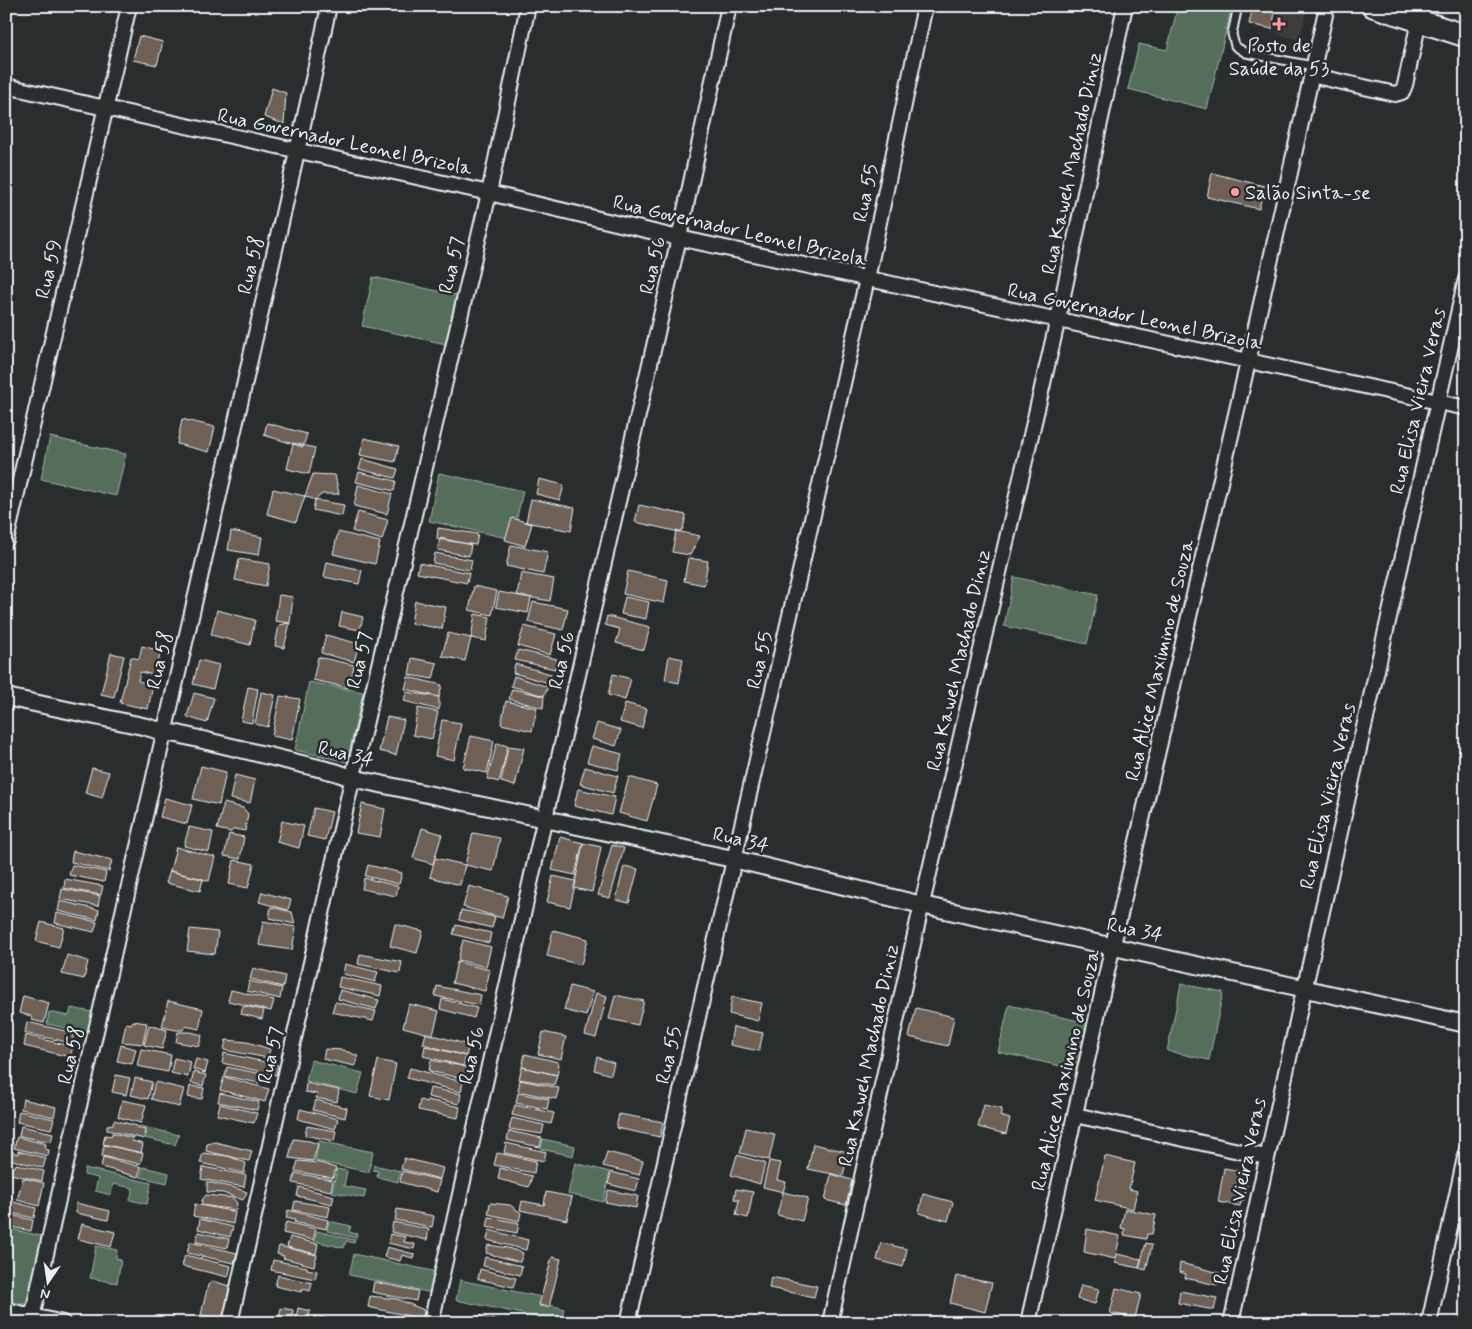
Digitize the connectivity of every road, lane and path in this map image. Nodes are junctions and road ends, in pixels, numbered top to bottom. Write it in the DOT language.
graph roads {
  1 [pos="129,6"];
  2 [pos="328,6"];
  3 [pos="528,6"];
  4 [pos="728,6"];
  5 [pos="924,6"];
  6 [pos="1125,6"];
  7 [pos="1238,6"];
  8 [pos="1327,6"];
  9 [pos="1373,6"];
  10 [pos="1419,21"];
  11 [pos="1466,36"];
  12 [pos="1312,70"];
  13 [pos="6,86"];
  14 [pos="106,109"];
  15 [pos="297,151"];
  16 [pos="489,193"];
  17 [pos="679,238"];
  18 [pos="1466,278"];
  19 [pos="867,279"];
  20 [pos="1058,319"];
  21 [pos="1248,362"];
  22 [pos="1438,401"];
  23 [pos="1466,408"];
  24 [pos="6,541"];
  25 [pos="6,697"];
  26 [pos="163,732"];
  27 [pos="352,778"];
  28 [pos="544,819"];
  29 [pos="734,859"];
  30 [pos="922,904"];
  31 [pos="1113,945"];
  32 [pos="1304,988"];
  33 [pos="1466,1024"];
  34 [pos="1075,1115"];
  35 [pos="1466,1153"];
  36 [pos="1266,1157"];
  37 [pos="6,1310"];
  38 [pos="31,1319"];
  39 [pos="63,1323"];
  40 [pos="230,1323"];
  41 [pos="431,1323"];
  42 [pos="628,1323"];
  43 [pos="830,1323"];
  44 [pos="1028,1323"];
  45 [pos="1231,1323"];
  46 [pos="1429,1323"];
  1 -- 14 [label="street, Rua 59"];
  2 -- 15 [label="street, Rua 58"];
  3 -- 16 [label="street, Rua 57"];
  4 -- 17 [label="street, Rua 56"];
  5 -- 19 [label="street, Rua 55"];
  6 -- 20 [label="street, Rua Kaweh Machado Diniz"];
  7 -- 12 [label="lane"];
  8 -- 12 [label="street, Rua Alice Maximino de Souza"];
  9 -- 10 [label="main road"];
  10 -- 11 [label="main road"];
  10 -- 12 [label="street"];
  12 -- 21 [label="street, Rua Alice Maximino de Souza"];
  13 -- 14 [label="street, Rua Governador Leonel Brizola"];
  14 -- 15 [label="street, Rua Governador Leonel Brizola"];
  14 -- 24 [label="street, Rua 59"];
  15 -- 16 [label="street, Rua Governador Leonel Brizola"];
  15 -- 26 [label="street, Rua 58"];
  16 -- 17 [label="street, Rua Governador Leonel Brizola"];
  16 -- 27 [label="street, Rua 57"];
  17 -- 19 [label="street, Rua Governador Leonel Brizola"];
  17 -- 28 [label="street, Rua 56"];
  18 -- 22 [label="street, Rua Elisa Vieira Veras"];
  19 -- 20 [label="street, Rua Governador Leonel Brizola"];
  19 -- 29 [label="street, Rua 55"];
  20 -- 21 [label="street, Rua Governador Leonel Brizola"];
  20 -- 30 [label="street, Rua Kaweh Machado Diniz"];
  21 -- 22 [label="street, Rua Governador Leonel Brizola"];
  21 -- 31 [label="street, Rua Alice Maximino de Souza"];
  22 -- 23 [label="street, Rua Governador Leonel Brizola"];
  22 -- 32 [label="street, Rua Elisa Vieira Veras"];
  25 -- 26 [label="street, Rua 34"];
  26 -- 27 [label="street, Rua 34"];
  26 -- 38 [label="street, Rua 58"];
  27 -- 28 [label="street, Rua 34"];
  27 -- 40 [label="street, Rua 57"];
  28 -- 29 [label="street, Rua 34"];
  28 -- 41 [label="street, Rua 56"];
  29 -- 30 [label="street, Rua 34"];
  29 -- 42 [label="street, Rua 55"];
  30 -- 31 [label="street, Rua 34"];
  30 -- 43 [label="street, Rua Kaweh Machado Diniz"];
  31 -- 32 [label="street, Rua 34"];
  31 -- 34 [label="street, Rua Alice Maximino de Souza"];
  32 -- 33 [label="street, Rua 34"];
  32 -- 36 [label="street, Rua Elisa Vieira Veras"];
  34 -- 36 [label="street"];
  34 -- 44 [label="street, Rua Alice Maximino de Souza"];
  35 -- 46 [label="street"];
  36 -- 45 [label="street, Rua Elisa Vieira Veras"];
  37 -- 38 [label="street"];
  38 -- 39 [label="street"];
}
